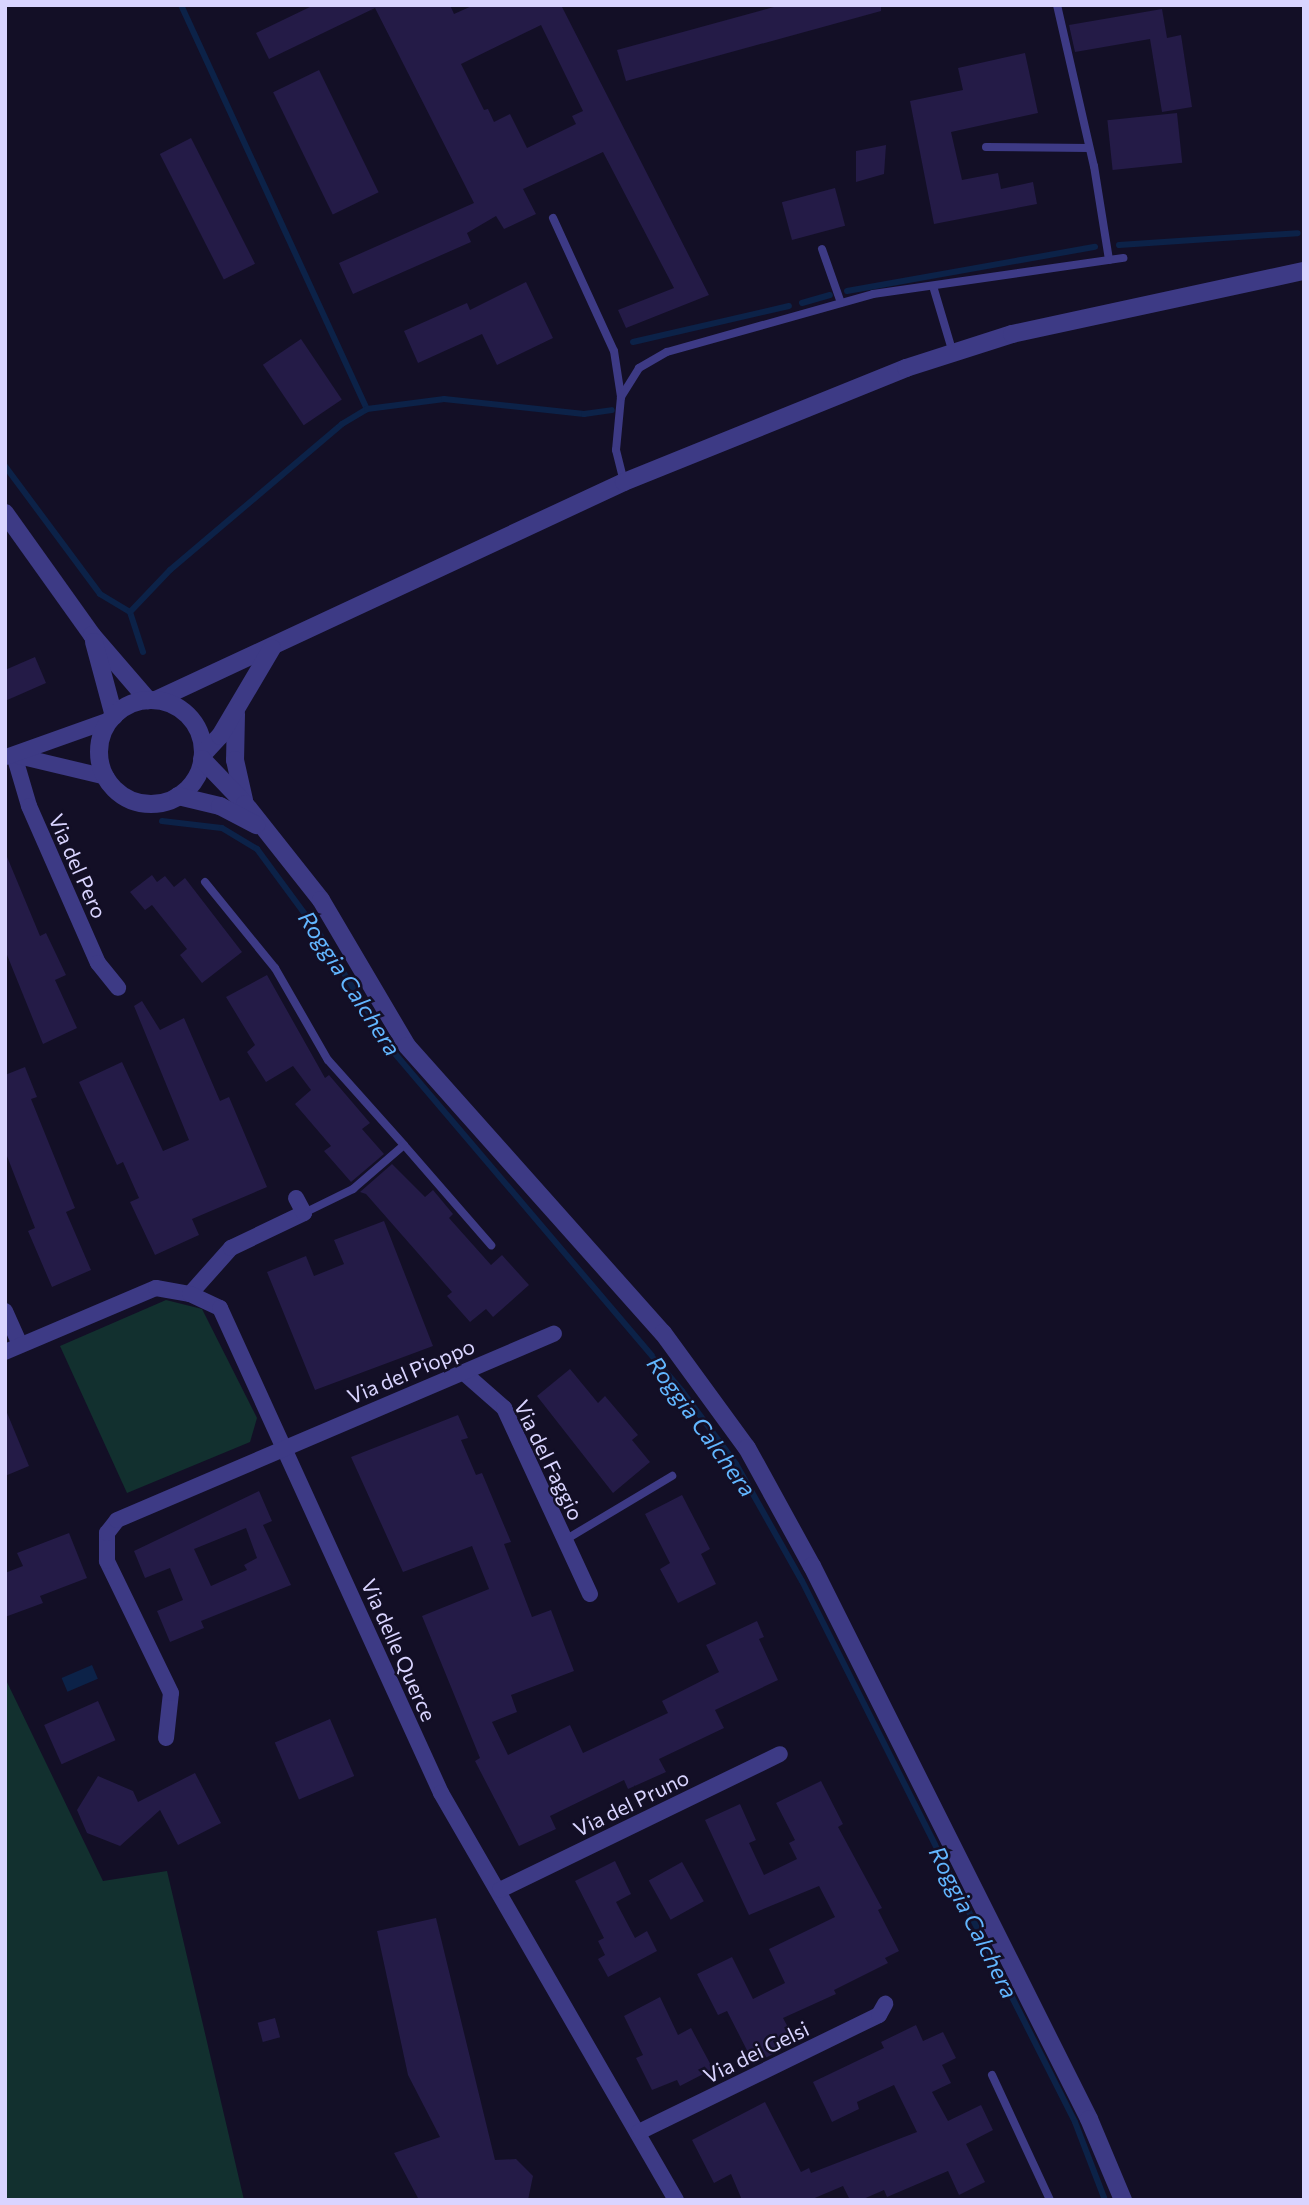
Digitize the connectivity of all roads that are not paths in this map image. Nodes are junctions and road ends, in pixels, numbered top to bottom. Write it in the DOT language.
graph roads {
  1 [pos="1057,5"];
  2 [pos="986,147"];
  3 [pos="1089,148"];
  4 [pos="553,218"];
  5 [pos="822,248"];
  6 [pos="1123,258"];
  7 [pos="1109,260"];
  8 [pos="1304,271"];
  9 [pos="933,286"];
  10 [pos="841,303"];
  11 [pos="953,353"];
  12 [pos="621,397"];
  13 [pos="624,482"];
  14 [pos="5,513"];
  15 [pos="92,635"];
  16 [pos="272,648"];
  17 [pos="152,700"];
  18 [pos="236,712"];
  19 [pos="112,718"];
  20 [pos="10,756"];
  21 [pos="203,756"];
  22 [pos="106,777"];
  23 [pos="178,796"];
  24 [pos="245,804"];
  25 [pos="265,831"];
  26 [pos="205,882"];
  27 [pos="118,988"];
  28 [pos="404,1144"];
  29 [pos="296,1198"];
  30 [pos="304,1213"];
  31 [pos="491,1245"];
  32 [pos="190,1294"];
  33 [pos="5,1311"];
  34 [pos="554,1334"];
  35 [pos="13,1348"];
  36 [pos="464,1372"];
  37 [pos="284,1446"];
  38 [pos="672,1476"];
  39 [pos="565,1540"];
  40 [pos="590,1594"];
  41 [pos="166,1738"];
  42 [pos="780,1754"];
  43 [pos="500,1890"];
  44 [pos="885,2004"];
  45 [pos="992,2075"];
  46 [pos="639,2132"];
  47 [pos="676,2200"];
  48 [pos="1050,2200"];
  49 [pos="1123,2200"];
  1 -- 3 [label="lane"];
  2 -- 3 [label="lane"];
  3 -- 7 [label="lane"];
  4 -- 12 [label="lane"];
  5 -- 10 [label="lane"];
  6 -- 7 [label="lane"];
  7 -- 9 [label="lane"];
  8 -- 11 [label="street"];
  9 -- 10 [label="lane"];
  9 -- 11 [label="lane"];
  10 -- 12 [label="lane"];
  11 -- 13 [label="street"];
  12 -- 13 [label="lane"];
  13 -- 16 [label="street"];
  14 -- 15 [label="street"];
  15 -- 17 [label="street"];
  15 -- 19 [label="street"];
  16 -- 17 [label="street"];
  16 -- 18 [label="street"];
  17 -- 19 [label="street"];
  17 -- 21 [label="street"];
  18 -- 21 [label="street"];
  18 -- 24 [label="street"];
  19 -- 20 [label="street"];
  19 -- 22 [label="street"];
  20 -- 22 [label="street"];
  20 -- 27 [label="street, Via del Pero"];
  21 -- 23 [label="street"];
  21 -- 24 [label="street"];
  22 -- 23 [label="street"];
  23 -- 25 [label="street"];
  24 -- 25 [label="street"];
  25 -- 49 [label="street"];
  26 -- 28 [label="lane"];
  28 -- 30 [label="lane"];
  28 -- 31 [label="lane"];
  29 -- 30 [label="street"];
  30 -- 32 [label="street"];
  32 -- 35 [label="street, Via delle Querce"];
  32 -- 37 [label="street, Via delle Querce"];
  33 -- 35 [label="street"];
  34 -- 36 [label="street, Via del Pioppo"];
  36 -- 37 [label="street, Via del Pioppo"];
  36 -- 39 [label="street, Via del Faggio"];
  37 -- 41 [label="street, Via del Pioppo"];
  37 -- 43 [label="street, Via delle Querce"];
  38 -- 39 [label="lane, Via del Faggio"];
  39 -- 40 [label="street, Via del Faggio"];
  42 -- 43 [label="street, Via del Pruno"];
  43 -- 46 [label="street, Via delle Querce"];
  44 -- 46 [label="street, Via dei Gelsi"];
  45 -- 48 [label="lane"];
  46 -- 47 [label="street, Via delle Querce"];
}
